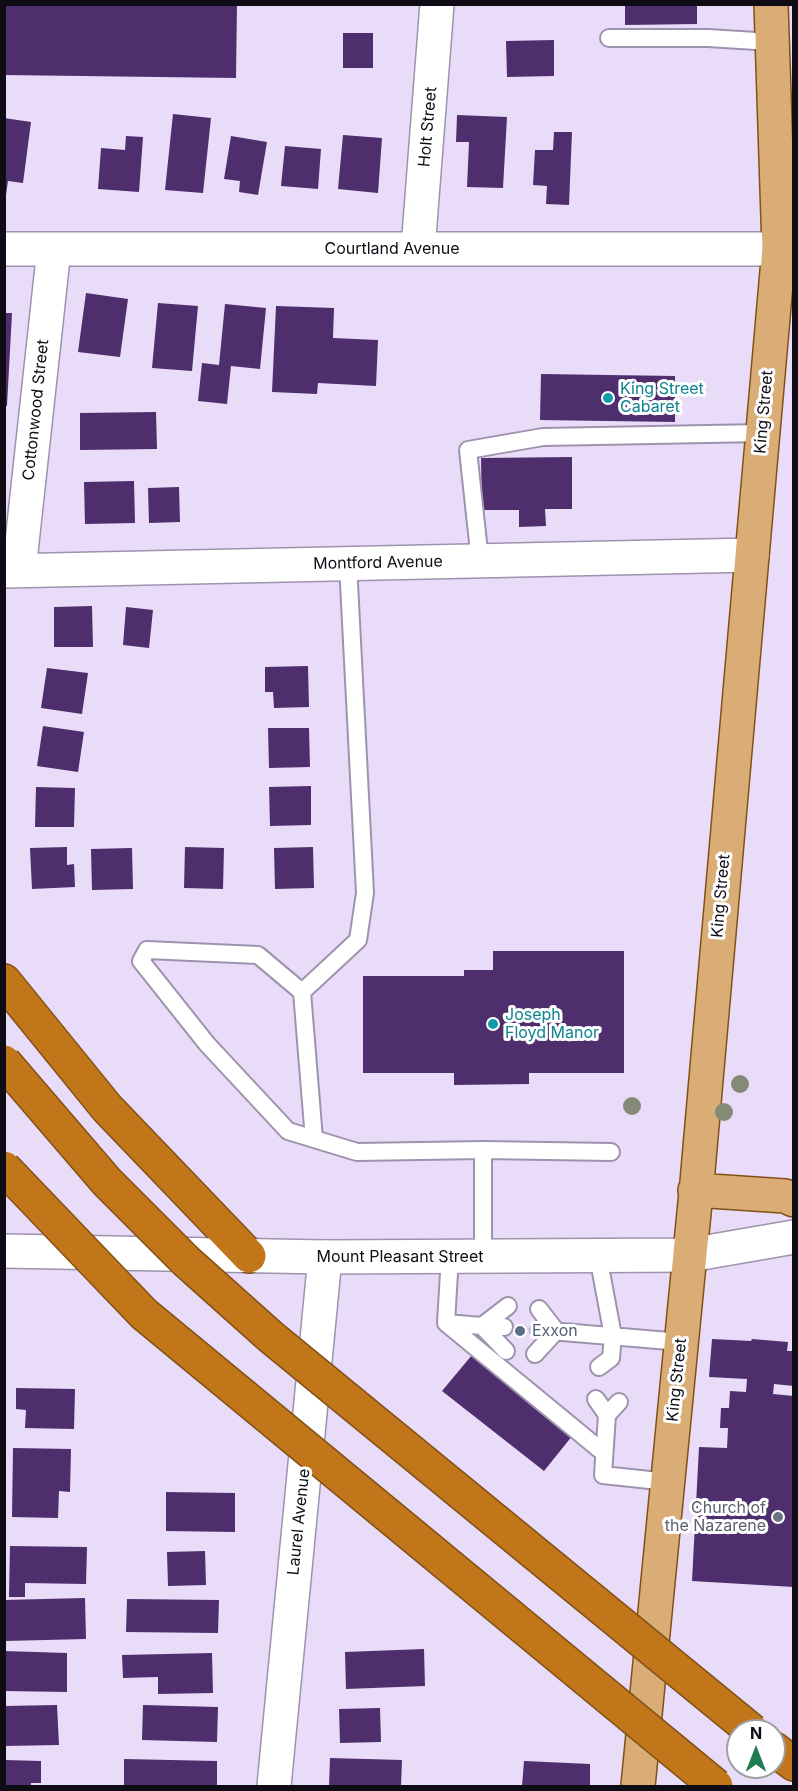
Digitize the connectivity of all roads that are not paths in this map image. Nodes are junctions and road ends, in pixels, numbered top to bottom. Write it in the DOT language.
graph roads {
  1 [pos="437,4"];
  2 [pos="771,4"];
  3 [pos="609,38"];
  4 [pos="772,42"];
  5 [pos="4,249"];
  6 [pos="54,249"];
  7 [pos="418,249"];
  8 [pos="779,249"];
  9 [pos="762,433"];
  10 [pos="752,555"];
  11 [pos="480,561"];
  12 [pos="348,564"];
  13 [pos="11,571"];
  14 [pos="4,981"];
  15 [pos="302,992"];
  16 [pos="4,1062"];
  17 [pos="314,1139"];
  18 [pos="483,1150"];
  19 [pos="611,1152"];
  20 [pos="4,1168"];
  21 [pos="696,1190"];
  22 [pos="794,1200"];
  23 [pos="794,1237"];
  24 [pos="4,1251"];
  25 [pos="249,1256"];
  26 [pos="450,1256"];
  27 [pos="483,1256"];
  28 [pos="598,1256"];
  29 [pos="690,1256"];
  30 [pos="325,1257"];
  31 [pos="508,1306"];
  32 [pos="539,1309"];
  33 [pos="446,1323"];
  34 [pos="482,1326"];
  35 [pos="504,1327"];
  36 [pos="548,1330"];
  37 [pos="613,1336"];
  38 [pos="681,1342"];
  39 [pos="506,1351"];
  40 [pos="535,1354"];
  41 [pos="611,1365"];
  42 [pos="596,1399"];
  43 [pos="619,1402"];
  44 [pos="607,1415"];
  45 [pos="604,1453"];
  46 [pos="668,1482"];
  47 [pos="737,1719"];
  48 [pos="274,1786"];
  49 [pos="638,1786"];
  50 [pos="716,1786"];
  1 -- 7 [label="street, Holt Street"];
  2 -- 4 [label="main road, King Street"];
  3 -- 4 [label="lane"];
  4 -- 8 [label="main road, King Street"];
  5 -- 6 [label="street, Courtland Avenue"];
  6 -- 7 [label="street, Courtland Avenue"];
  6 -- 13 [label="street, Cottonwood Street"];
  7 -- 8 [label="street, Courtland Avenue"];
  8 -- 9 [label="main road, King Street"];
  9 -- 10 [label="main road, King Street"];
  9 -- 11 [label="lane"];
  10 -- 11 [label="street, Montford Avenue"];
  10 -- 21 [label="main road, King Street"];
  11 -- 12 [label="street, Montford Avenue"];
  12 -- 13 [label="street, Montford Avenue"];
  12 -- 15 [label="lane"];
  14 -- 25 [label="highway"];
  15 -- 17 [label="lane"];
  15 -- 17 [label="lane"];
  16 -- 47 [label="highway, bridge"];
  17 -- 18 [label="lane"];
  18 -- 19 [label="lane"];
  18 -- 27 [label="lane"];
  20 -- 50 [label="highway, bridge"];
  21 -- 22 [label="main road"];
  21 -- 29 [label="main road, King Street"];
  23 -- 29 [label="street, Mount Pleasant Street"];
  24 -- 25 [label="street, Mount Pleasant Street"];
  25 -- 30 [label="street, Mount Pleasant Street"];
  26 -- 27 [label="street, Mount Pleasant Street"];
  26 -- 30 [label="street, Mount Pleasant Street"];
  26 -- 33 [label="lane"];
  27 -- 28 [label="street, Mount Pleasant Street"];
  28 -- 29 [label="street, Mount Pleasant Street"];
  28 -- 37 [label="lane"];
  29 -- 38 [label="main road, King Street"];
  30 -- 48 [label="street, Laurel Avenue"];
  31 -- 34 [label="lane"];
  32 -- 36 [label="lane"];
  33 -- 34 [label="lane"];
  33 -- 45 [label="lane"];
  34 -- 35 [label="lane"];
  34 -- 39 [label="lane"];
  36 -- 37 [label="lane"];
  36 -- 40 [label="lane"];
  37 -- 38 [label="lane"];
  37 -- 41 [label="lane"];
  38 -- 46 [label="main road, King Street"];
  42 -- 44 [label="lane"];
  43 -- 44 [label="lane"];
  44 -- 45 [label="lane"];
  45 -- 46 [label="lane"];
  46 -- 49 [label="main road, King Street"];
}
